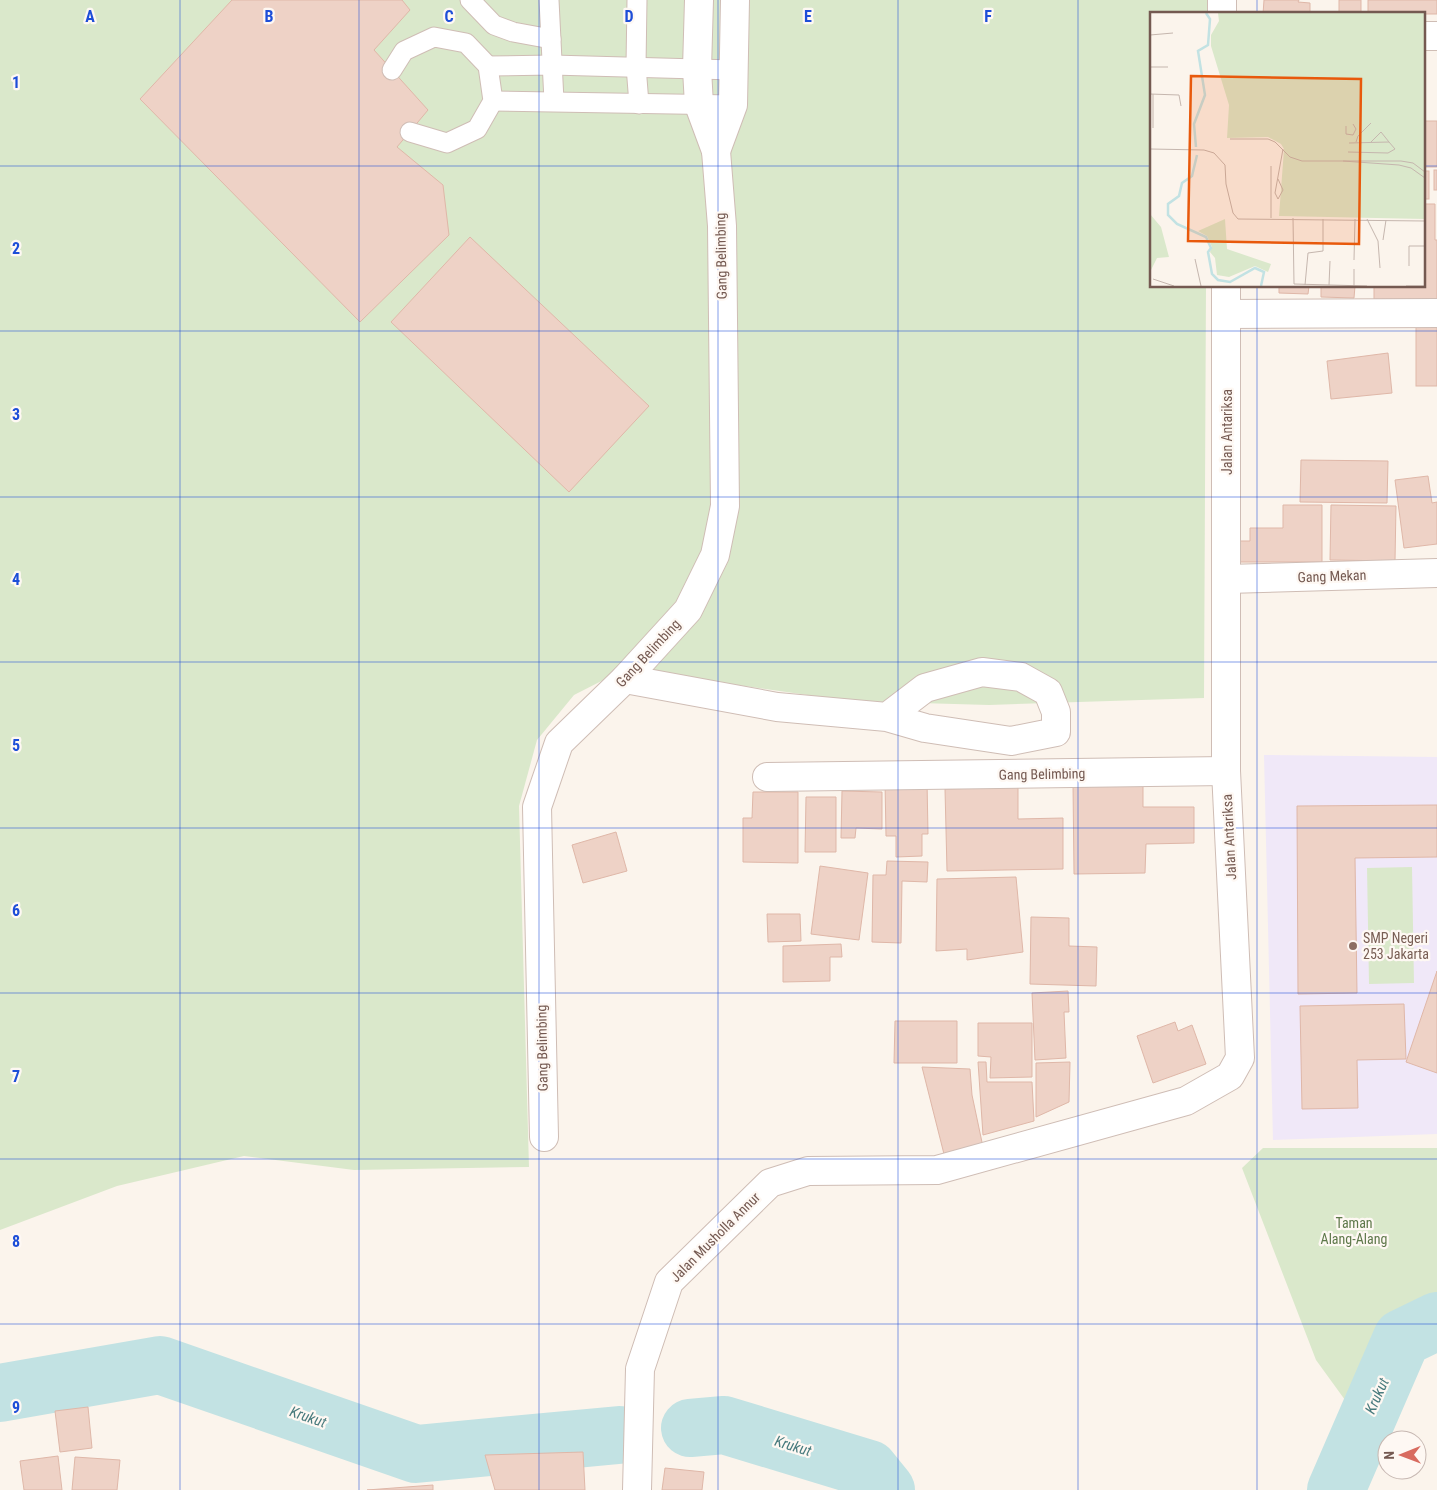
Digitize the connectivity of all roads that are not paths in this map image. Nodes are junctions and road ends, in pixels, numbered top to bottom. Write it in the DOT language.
graph roads {
  1 [pos="470,0"];
  2 [pos="549,0"];
  3 [pos="637,0"];
  4 [pos="699,0"];
  5 [pos="735,0"];
  6 [pos="1424,36"];
  7 [pos="1437,36"];
  8 [pos="551,39"];
  9 [pos="552,65"];
  10 [pos="488,66"];
  11 [pos="636,66"];
  12 [pos="697,69"];
  13 [pos="392,70"];
  14 [pos="734,70"];
  15 [pos="493,101"];
  16 [pos="554,102"];
  17 [pos="639,104"];
  18 [pos="699,105"];
  19 [pos="733,105"];
  20 [pos="410,132"];
  21 [pos="716,151"];
  22 [pos="1226,288"];
  23 [pos="1227,314"];
  24 [pos="1437,314"];
  25 [pos="1437,573"];
  26 [pos="1227,579"];
  27 [pos="625,679"];
  28 [pos="887,717"];
  29 [pos="1226,771"];
  30 [pos="768,777"];
  31 [pos="544,1138"];
  32 [pos="937,1170"];
  33 [pos="637,1490"];
  1 -- 8 [label="lane"];
  2 -- 8 [label="lane"];
  3 -- 11 [label="lane"];
  4 -- 12 [label="street, Gang Belimbing"];
  5 -- 14 [label="street, Gang Belimbing"];
  6 -- 7 [label="street"];
  8 -- 9 [label="lane"];
  9 -- 10 [label="lane"];
  9 -- 11 [label="lane"];
  9 -- 16 [label="lane"];
  10 -- 13 [label="lane"];
  10 -- 15 [label="lane"];
  11 -- 12 [label="lane"];
  11 -- 17 [label="lane"];
  12 -- 14 [label="lane"];
  12 -- 18 [label="street, Gang Belimbing"];
  14 -- 19 [label="street, Gang Belimbing"];
  15 -- 16 [label="lane"];
  15 -- 20 [label="lane"];
  16 -- 17 [label="lane"];
  17 -- 18 [label="lane"];
  18 -- 19 [label="lane"];
  18 -- 21 [label="street, Gang Belimbing"];
  19 -- 21 [label="street, Gang Belimbing"];
  21 -- 27 [label="street, Gang Belimbing"];
  22 -- 23 [label="street, Jalan Antariksa"];
  23 -- 24 [label="street"];
  23 -- 26 [label="street, Jalan Antariksa"];
  25 -- 26 [label="street, Gang Mekan"];
  26 -- 29 [label="street, Jalan Antariksa"];
  27 -- 28 [label="street"];
  27 -- 31 [label="street, Gang Belimbing"];
  28 -- 28 [label="street"];
  29 -- 30 [label="street, Gang Belimbing"];
  29 -- 32 [label="street, Jalan Antariksa"];
  32 -- 33 [label="street, Jalan Musholla Annur"];
}
